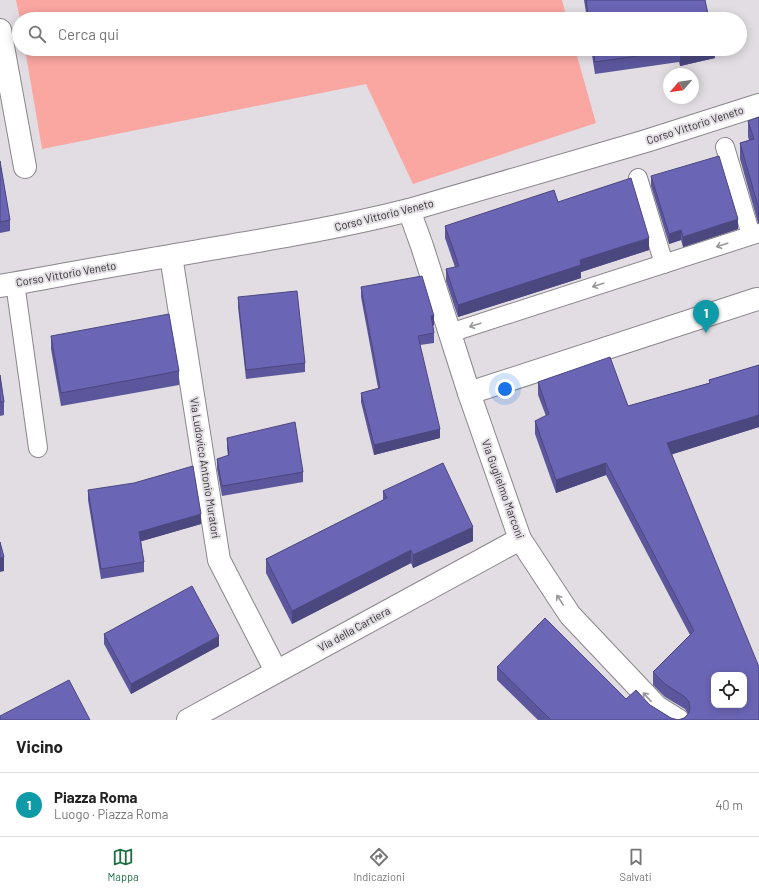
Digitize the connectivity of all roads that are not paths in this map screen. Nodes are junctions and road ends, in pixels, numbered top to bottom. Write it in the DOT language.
graph roads {
  1 [pos="0,30"];
  2 [pos="759,105"];
  3 [pos="725,147"];
  4 [pos="25,167"];
  5 [pos="638,178"];
  6 [pos="409,210"];
  7 [pos="755,234"];
  8 [pos="171,256"];
  9 [pos="664,264"];
  10 [pos="8,285"];
  11 [pos="758,298"];
  12 [pos="450,333"];
  13 [pos="469,393"];
  14 [pos="38,448"];
  15 [pos="520,538"];
  16 [pos="275,669"];
  17 [pos="188,720"];
  18 [pos="678,720"];
  1 -- 4 [label="street"];
  2 -- 6 [label="street, Corso Vittorio Veneto"];
  3 -- 7 [label="lane"];
  5 -- 9 [label="lane"];
  6 -- 8 [label="street, Corso Vittorio Veneto"];
  6 -- 12 [label="street, Via Guglielmo Marconi"];
  7 -- 9 [label="lane, one-way"];
  8 -- 10 [label="street, Corso Vittorio Veneto"];
  8 -- 16 [label="street, Via Ludovico Antonio Muratori"];
  9 -- 12 [label="lane, one-way"];
  10 -- 14 [label="lane"];
  11 -- 13 [label="street"];
  12 -- 13 [label="street, Via Guglielmo Marconi"];
  13 -- 15 [label="street, Via Guglielmo Marconi"];
  15 -- 17 [label="street, Via della Cartiera"];
  18 -- 15 [label="street, Via Guglielmo Marconi, one-way"];
}
